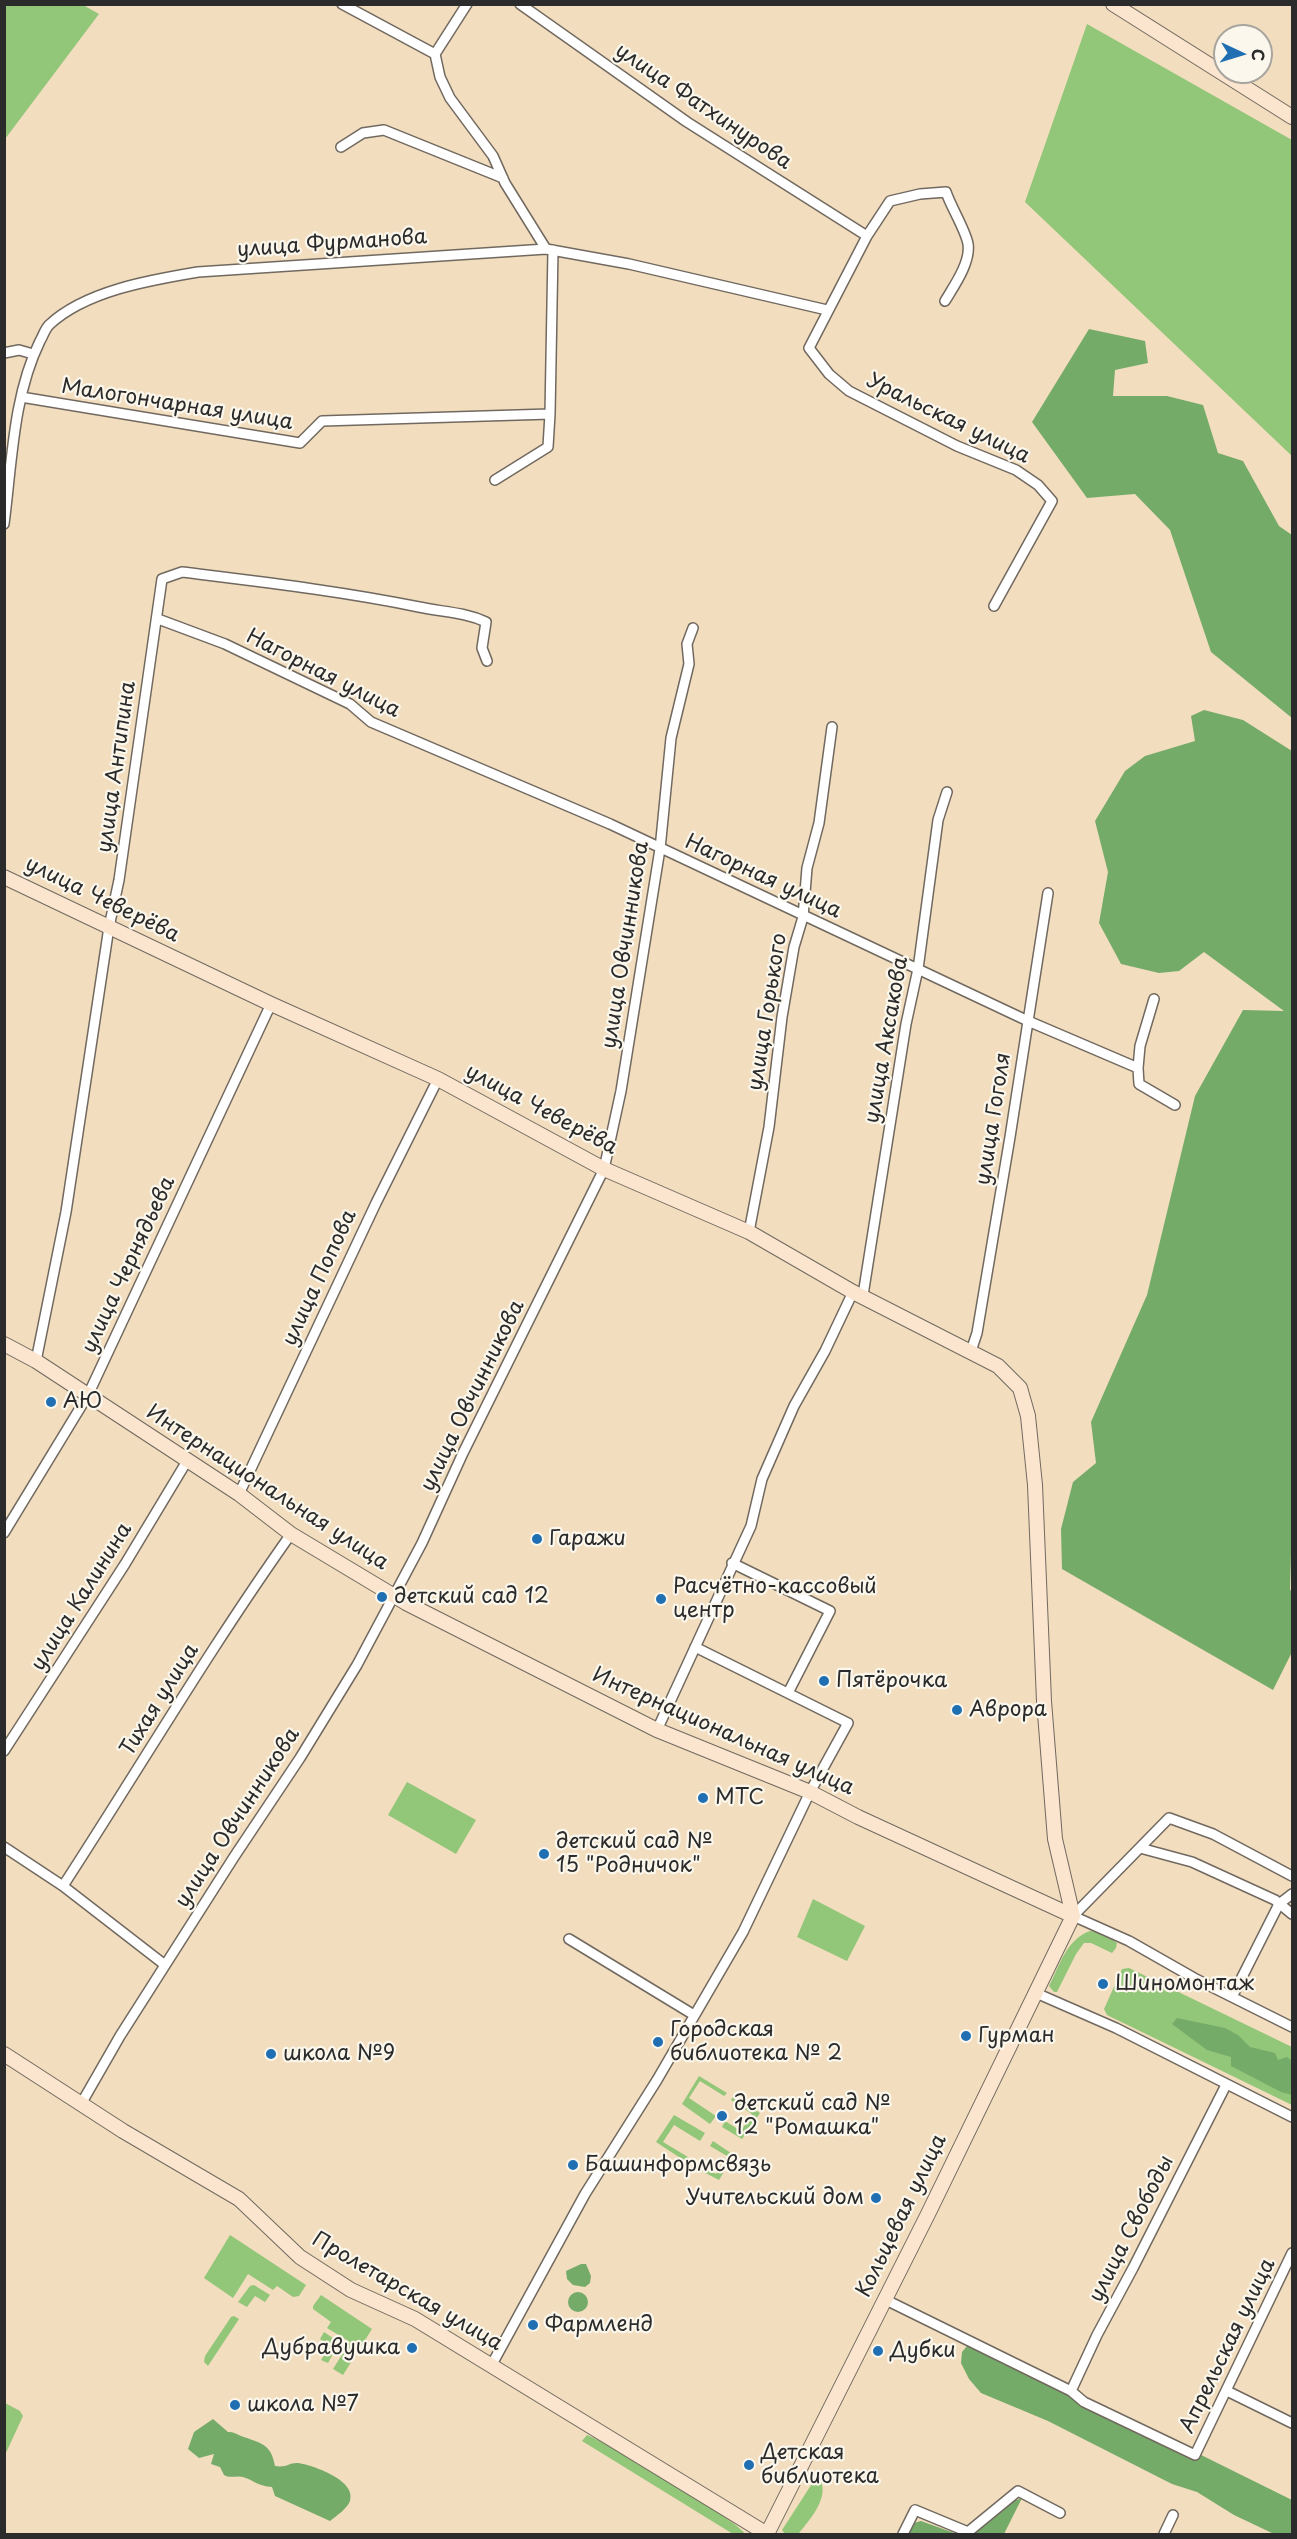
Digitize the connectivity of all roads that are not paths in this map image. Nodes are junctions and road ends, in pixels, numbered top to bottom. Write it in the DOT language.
graph roads {
  1 [pos="342,4"];
  2 [pos="467,4"];
  3 [pos="520,4"];
  4 [pos="1113,4"];
  5 [pos="435,54"];
  6 [pos="1293,117"];
  7 [pos="341,147"];
  8 [pos="503,178"];
  9 [pos="867,236"];
  10 [pos="549,249"];
  11 [pos="945,301"];
  12 [pos="827,310"];
  13 [pos="4,353"];
  14 [pos="33,354"];
  15 [pos="21,398"];
  16 [pos="550,414"];
  17 [pos="495,480"];
  18 [pos="4,524"];
  19 [pos="994,606"];
  20 [pos="158,619"];
  21 [pos="693,628"];
  22 [pos="488,661"];
  23 [pos="832,727"];
  24 [pos="946,792"];
  25 [pos="660,849"];
  26 [pos="4,877"];
  27 [pos="1048,893"];
  28 [pos="803,917"];
  29 [pos="109,927"];
  30 [pos="918,969"];
  31 [pos="1154,999"];
  32 [pos="271,1004"];
  33 [pos="1028,1021"];
  34 [pos="1138,1068"];
  35 [pos="438,1079"];
  36 [pos="1175,1105"];
  37 [pos="604,1169"];
  38 [pos="749,1232"];
  39 [pos="858,1294"];
  40 [pos="4,1344"];
  41 [pos="971,1351"];
  42 [pos="36,1361"];
  43 [pos="88,1395"];
  44 [pos="187,1461"];
  45 [pos="239,1494"];
  46 [pos="4,1533"];
  47 [pos="291,1534"];
  48 [pos="732,1563"];
  49 [pos="394,1596"];
  50 [pos="695,1647"];
  51 [pos="788,1693"];
  52 [pos="657,1730"];
  53 [pos="4,1751"];
  54 [pos="810,1792"];
  55 [pos="4,1847"];
  56 [pos="1140,1848"];
  57 [pos="1293,1876"];
  58 [pos="63,1886"];
  59 [pos="1293,1894"];
  60 [pos="1279,1904"];
  61 [pos="1293,1914"];
  62 [pos="1073,1916"];
  63 [pos="569,1939"];
  64 [pos="165,1965"];
  65 [pos="1036,1994"];
  66 [pos="1232,1997"];
  67 [pos="694,2015"];
  68 [pos="1293,2027"];
  69 [pos="4,2054"];
  70 [pos="1226,2085"];
  71 [pos="81,2104"];
  72 [pos="1293,2118"];
  73 [pos="1293,2253"];
  74 [pos="1288,2272"];
  75 [pos="886,2300"];
  76 [pos="491,2366"];
  77 [pos="1071,2391"];
  78 [pos="1227,2391"];
  79 [pos="1293,2423"];
  80 [pos="1060,2513"];
  81 [pos="1173,2515"];
  82 [pos="767,2534"];
  83 [pos="903,2535"];
  84 [pos="1164,2535"];
  1 -- 5 [label="street"];
  2 -- 5 [label="street"];
  3 -- 9 [label="street, улица Фатхинурова"];
  4 -- 6 [label="street"];
  5 -- 8 [label="street"];
  7 -- 8 [label="street"];
  8 -- 10 [label="street"];
  9 -- 11 [label="street, Уральская улица"];
  9 -- 12 [label="street, Уральская улица"];
  10 -- 12 [label="street, улица Фурманова"];
  10 -- 14 [label="street, улица Фурманова"];
  10 -- 16 [label="street"];
  12 -- 19 [label="street, Уральская улица"];
  13 -- 14 [label="street"];
  14 -- 15 [label="street, улица Фурманова"];
  15 -- 16 [label="street, Малогончарная улица"];
  15 -- 18 [label="street, улица Фурманова"];
  16 -- 17 [label="street"];
  20 -- 22 [label="street, улица Антипина"];
  20 -- 25 [label="street, Нагорная улица"];
  20 -- 29 [label="street, улица Антипина"];
  21 -- 25 [label="street, улица Овчинникова"];
  23 -- 28 [label="street, улица Горького"];
  24 -- 30 [label="street, улица Аксакова"];
  25 -- 28 [label="street, Нагорная улица"];
  25 -- 37 [label="street, улица Овчинникова"];
  26 -- 29 [label="street, улица Чеверёва"];
  27 -- 33 [label="street, улица Гоголя"];
  28 -- 30 [label="street, Нагорная улица"];
  28 -- 38 [label="street, улица Горького"];
  29 -- 32 [label="street, улица Чеверёва"];
  29 -- 42 [label="street, улица Антипина"];
  30 -- 33 [label="street, Нагорная улица"];
  30 -- 39 [label="street, улица Аксакова"];
  31 -- 34 [label="street"];
  32 -- 35 [label="street, улица Чеверёва"];
  32 -- 43 [label="street, улица Чернядьева"];
  33 -- 34 [label="street, Нагорная улица"];
  33 -- 41 [label="street, улица Гоголя"];
  34 -- 36 [label="street"];
  35 -- 37 [label="street, улица Чеверёва"];
  35 -- 45 [label="street, улица Попова"];
  37 -- 38 [label="street, улица Чеверёва"];
  37 -- 49 [label="street, улица Овчинникова"];
  38 -- 39 [label="street, улица Чеверёва"];
  39 -- 41 [label="street, улица Чеверёва"];
  39 -- 48 [label="street, улица Аксакова"];
  40 -- 42 [label="street, Интернациональная улица"];
  41 -- 62 [label="street, улица Чеверёва"];
  42 -- 43 [label="street, Интернациональная улица"];
  43 -- 44 [label="street, Интернациональная улица"];
  43 -- 46 [label="street, улица Чернядьева"];
  44 -- 45 [label="street, Интернациональная улица"];
  44 -- 53 [label="street, улица Калинина"];
  45 -- 47 [label="street, Интернациональная улица"];
  47 -- 49 [label="street, Интернациональная улица"];
  47 -- 58 [label="street, Тихая улица"];
  48 -- 50 [label="street, улица Аксакова"];
  48 -- 51 [label="street"];
  49 -- 52 [label="street, Интернациональная улица"];
  49 -- 64 [label="street, улица Овчинникова"];
  50 -- 51 [label="street"];
  50 -- 52 [label="street, улица Аксакова"];
  51 -- 54 [label="street"];
  52 -- 54 [label="street, Интернациональная улица"];
  54 -- 62 [label="street, Интернациональная улица"];
  54 -- 67 [label="street"];
  55 -- 58 [label="street"];
  56 -- 57 [label="street"];
  56 -- 60 [label="street"];
  56 -- 62 [label="street"];
  58 -- 64 [label="street"];
  59 -- 60 [label="street"];
  60 -- 61 [label="street"];
  60 -- 66 [label="street"];
  62 -- 65 [label="street, Кольцевая улица"];
  62 -- 66 [label="street, Интернациональная улица"];
  63 -- 67 [label="street"];
  64 -- 71 [label="street, улица Овчинникова"];
  65 -- 70 [label="street"];
  65 -- 75 [label="street, Кольцевая улица"];
  66 -- 68 [label="street, Интернациональная улица"];
  67 -- 76 [label="street"];
  69 -- 71 [label="street, Пролетарская улица"];
  70 -- 72 [label="street"];
  70 -- 77 [label="street, улица Свободы"];
  71 -- 76 [label="street, Пролетарская улица"];
  73 -- 74 [label="street, Апрельская улица"];
  74 -- 78 [label="street, Апрельская улица"];
  75 -- 77 [label="street"];
  75 -- 82 [label="street, Кольцевая улица"];
  76 -- 82 [label="street, Пролетарская улица"];
  77 -- 78 [label="street, Апрельская улица"];
  78 -- 79 [label="street"];
  80 -- 83 [label="street"];
  81 -- 84 [label="street"];
}
